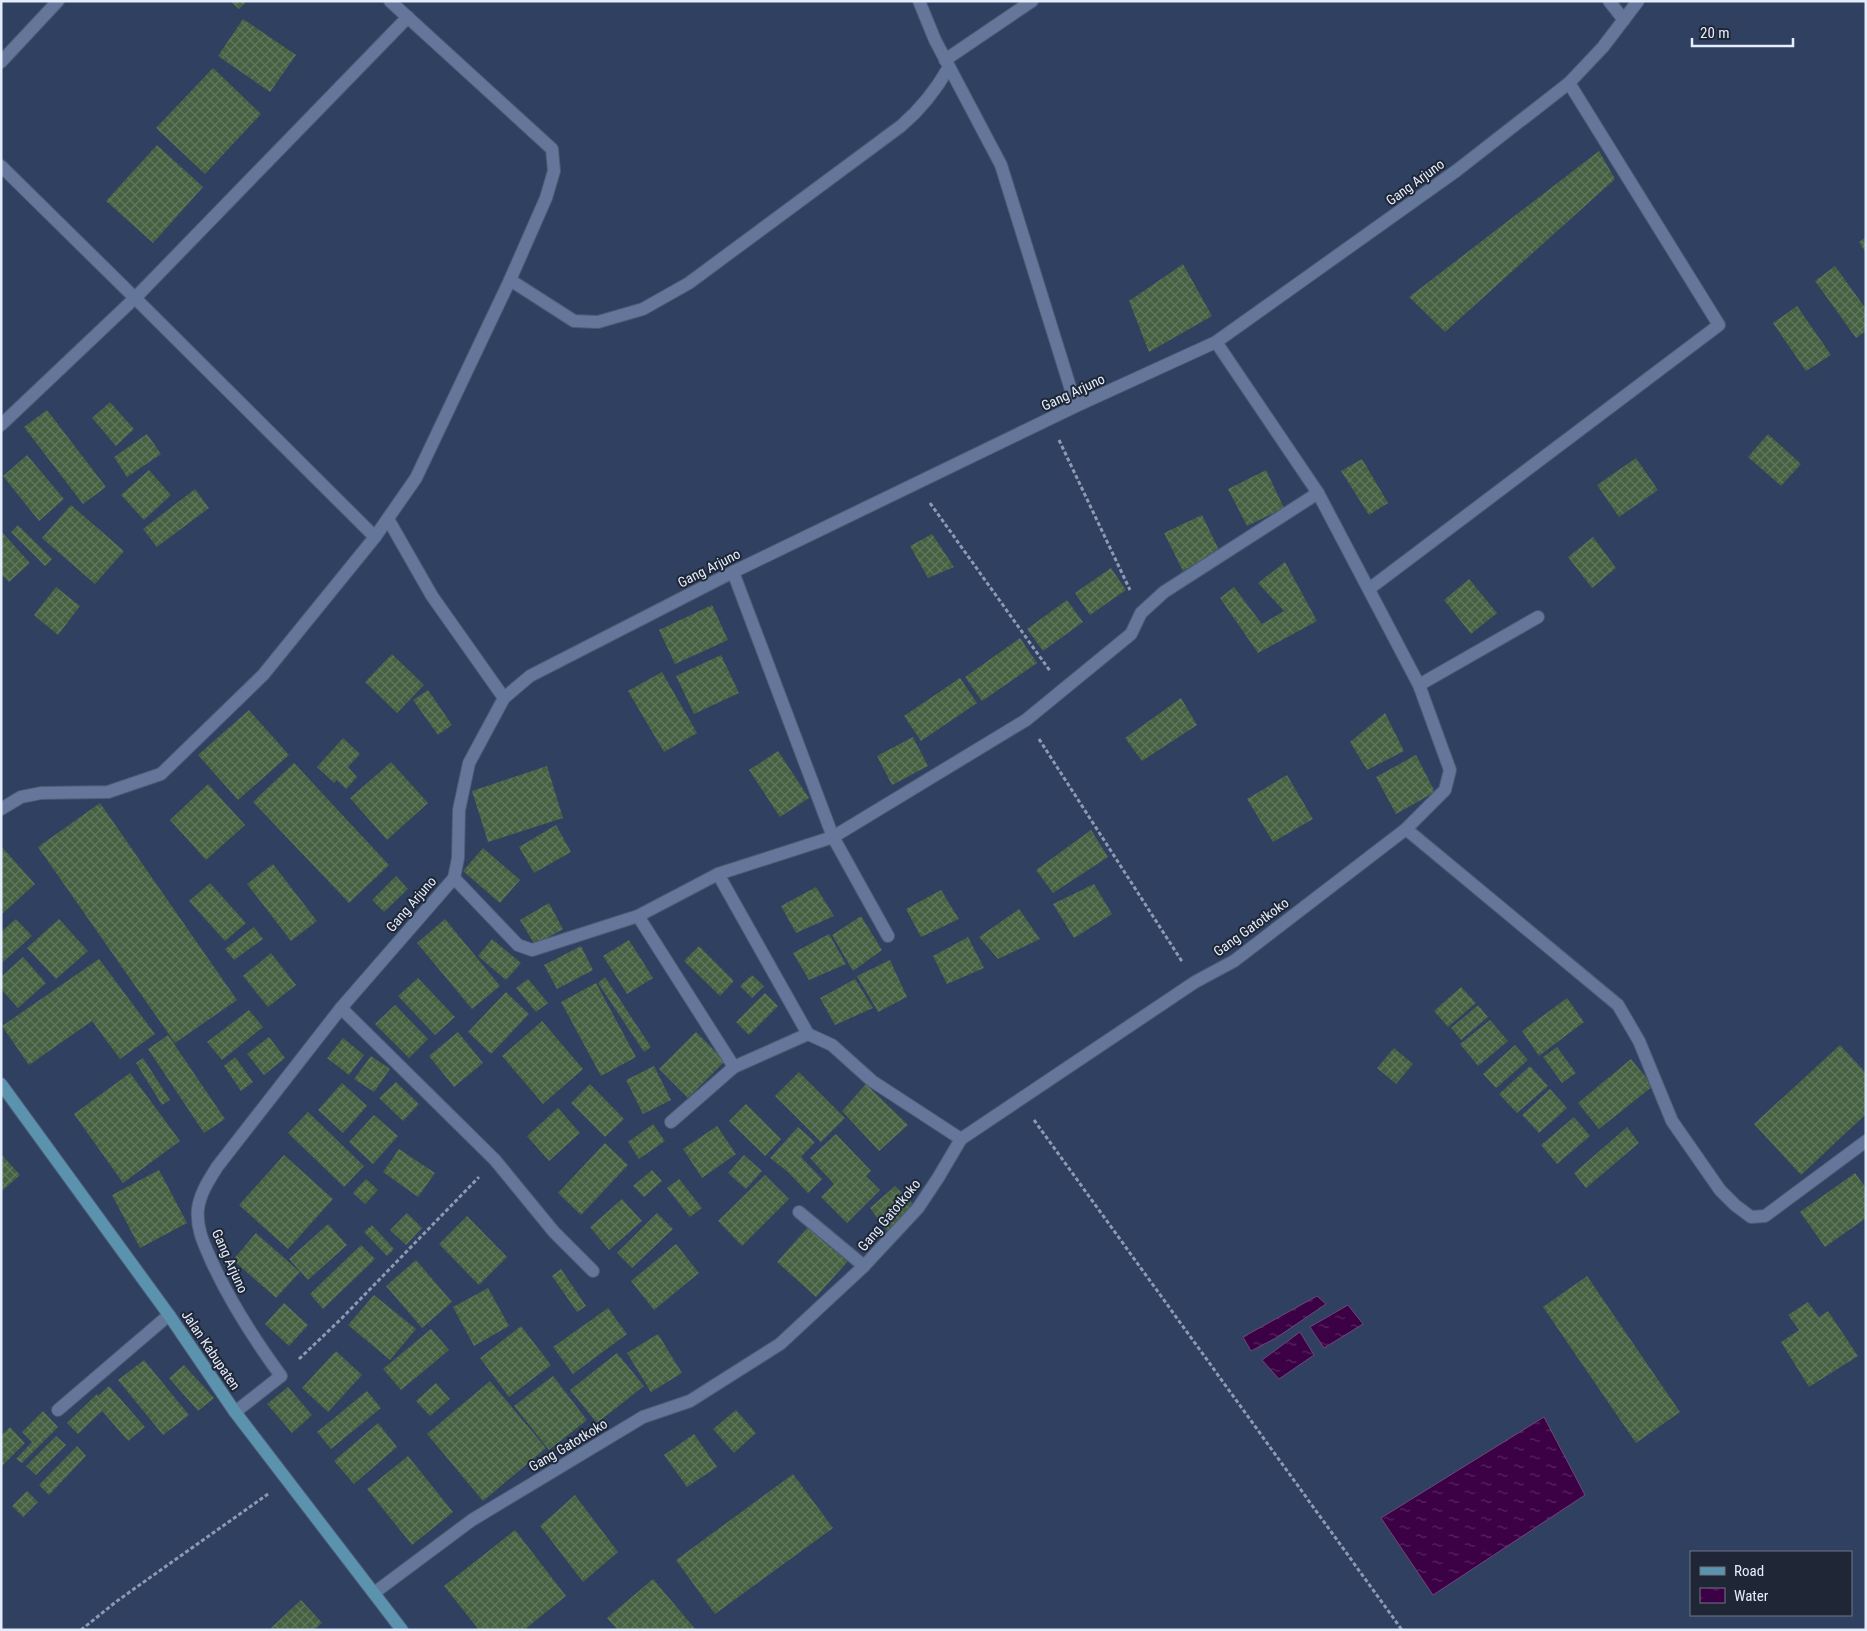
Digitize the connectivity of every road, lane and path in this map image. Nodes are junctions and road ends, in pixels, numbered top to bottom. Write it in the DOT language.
graph roads {
  1 [pos="58,1"];
  2 [pos="390,1"];
  3 [pos="919,1"];
  4 [pos="1032,1"];
  5 [pos="1609,1"];
  6 [pos="1638,1"];
  7 [pos="408,17"];
  8 [pos="1624,20"];
  9 [pos="1,62"];
  10 [pos="947,64"];
  11 [pos="1569,83"];
  12 [pos="1,166"];
  13 [pos="510,280"];
  14 [pos="136,298"];
  15 [pos="1216,342"];
  16 [pos="1076,406"];
  17 [pos="1048,420"];
  18 [pos="1,425"];
  19 [pos="916,484"];
  20 [pos="1318,493"];
  21 [pos="388,519"];
  22 [pos="375,537"];
  23 [pos="734,572"];
  24 [pos="1369,590"];
  25 [pos="1141,613"];
  26 [pos="1538,617"];
  27 [pos="1419,685"];
  28 [pos="1063,689"];
  29 [pos="504,698"];
  30 [pos="1026,720"];
  31 [pos="1,809"];
  32 [pos="1406,829"];
  33 [pos="833,837"];
  34 [pos="718,874"];
  35 [pos="454,878"];
  36 [pos="638,916"];
  37 [pos="888,936"];
  38 [pos="1196,982"];
  39 [pos="341,1008"];
  40 [pos="808,1034"];
  41 [pos="734,1067"];
  42 [pos="1,1084"];
  43 [pos="1019,1100"];
  44 [pos="671,1122"];
  45 [pos="960,1139"];
  46 [pos="1866,1141"];
  47 [pos="495,1160"];
  48 [pos="799,1212"];
  49 [pos="864,1266"];
  50 [pos="593,1271"];
  51 [pos="169,1316"];
  52 [pos="281,1376"];
  53 [pos="58,1410"];
  54 [pos="235,1412"];
  55 [pos="287,1481"];
  56 [pos="374,1593"];
  57 [pos="81,1630"];
  58 [pos="402,1630"];
  59 [pos="1402,1630"];
  1 -- 9 [label="street"];
  2 -- 7 [label="street"];
  3 -- 10 [label="street"];
  4 -- 10 [label="street"];
  5 -- 8 [label="street"];
  6 -- 8 [label="street, Gang Arjuno"];
  7 -- 13 [label="street"];
  7 -- 14 [label="street"];
  8 -- 11 [label="street, Gang Arjuno"];
  10 -- 13 [label="street"];
  10 -- 16 [label="street"];
  11 -- 15 [label="street, Gang Arjuno"];
  11 -- 24 [label="street"];
  12 -- 14 [label="street"];
  13 -- 21 [label="street"];
  14 -- 18 [label="street"];
  14 -- 22 [label="street"];
  15 -- 16 [label="street, Gang Arjuno"];
  15 -- 20 [label="street, Gang Gatotkoko"];
  16 -- 17 [label="street, Gang Arjuno"];
  17 -- 19 [label="street, Gang Arjuno"];
  17 -- 25 [label="path"];
  19 -- 23 [label="street, Gang Arjuno"];
  19 -- 28 [label="path"];
  20 -- 24 [label="street, Gang Gatotkoko"];
  20 -- 25 [label="street"];
  21 -- 22 [label="street"];
  21 -- 29 [label="street"];
  22 -- 31 [label="street"];
  23 -- 29 [label="street, Gang Arjuno"];
  23 -- 33 [label="street"];
  24 -- 27 [label="street, Gang Gatotkoko"];
  25 -- 28 [label="street"];
  26 -- 27 [label="street"];
  27 -- 32 [label="street, Gang Gatotkoko"];
  28 -- 30 [label="street"];
  29 -- 35 [label="street, Gang Arjuno"];
  30 -- 33 [label="street"];
  30 -- 38 [label="path"];
  32 -- 38 [label="street, Gang Gatotkoko"];
  32 -- 46 [label="street"];
  33 -- 34 [label="street"];
  33 -- 37 [label="street"];
  34 -- 36 [label="street"];
  34 -- 40 [label="street"];
  35 -- 36 [label="street"];
  35 -- 39 [label="street, Gang Arjuno"];
  36 -- 41 [label="street"];
  38 -- 43 [label="street, Gang Gatotkoko"];
  39 -- 47 [label="street"];
  39 -- 52 [label="street, Gang Arjuno"];
  40 -- 41 [label="street"];
  40 -- 45 [label="street"];
  41 -- 44 [label="street"];
  42 -- 51 [label="main road, Jalan Kabupaten"];
  43 -- 45 [label="street, Gang Gatotkoko"];
  43 -- 59 [label="path"];
  45 -- 49 [label="street, Gang Gatotkoko"];
  47 -- 50 [label="street"];
  47 -- 52 [label="path"];
  48 -- 49 [label="street"];
  49 -- 56 [label="street, Gang Gatotkoko"];
  51 -- 53 [label="street"];
  51 -- 54 [label="main road, Jalan Kabupaten"];
  52 -- 54 [label="street"];
  54 -- 55 [label="main road, Jalan Kabupaten"];
  55 -- 56 [label="main road, Jalan Kabupaten"];
  55 -- 57 [label="path"];
  56 -- 58 [label="main road, Jalan Kabupaten"];
}
